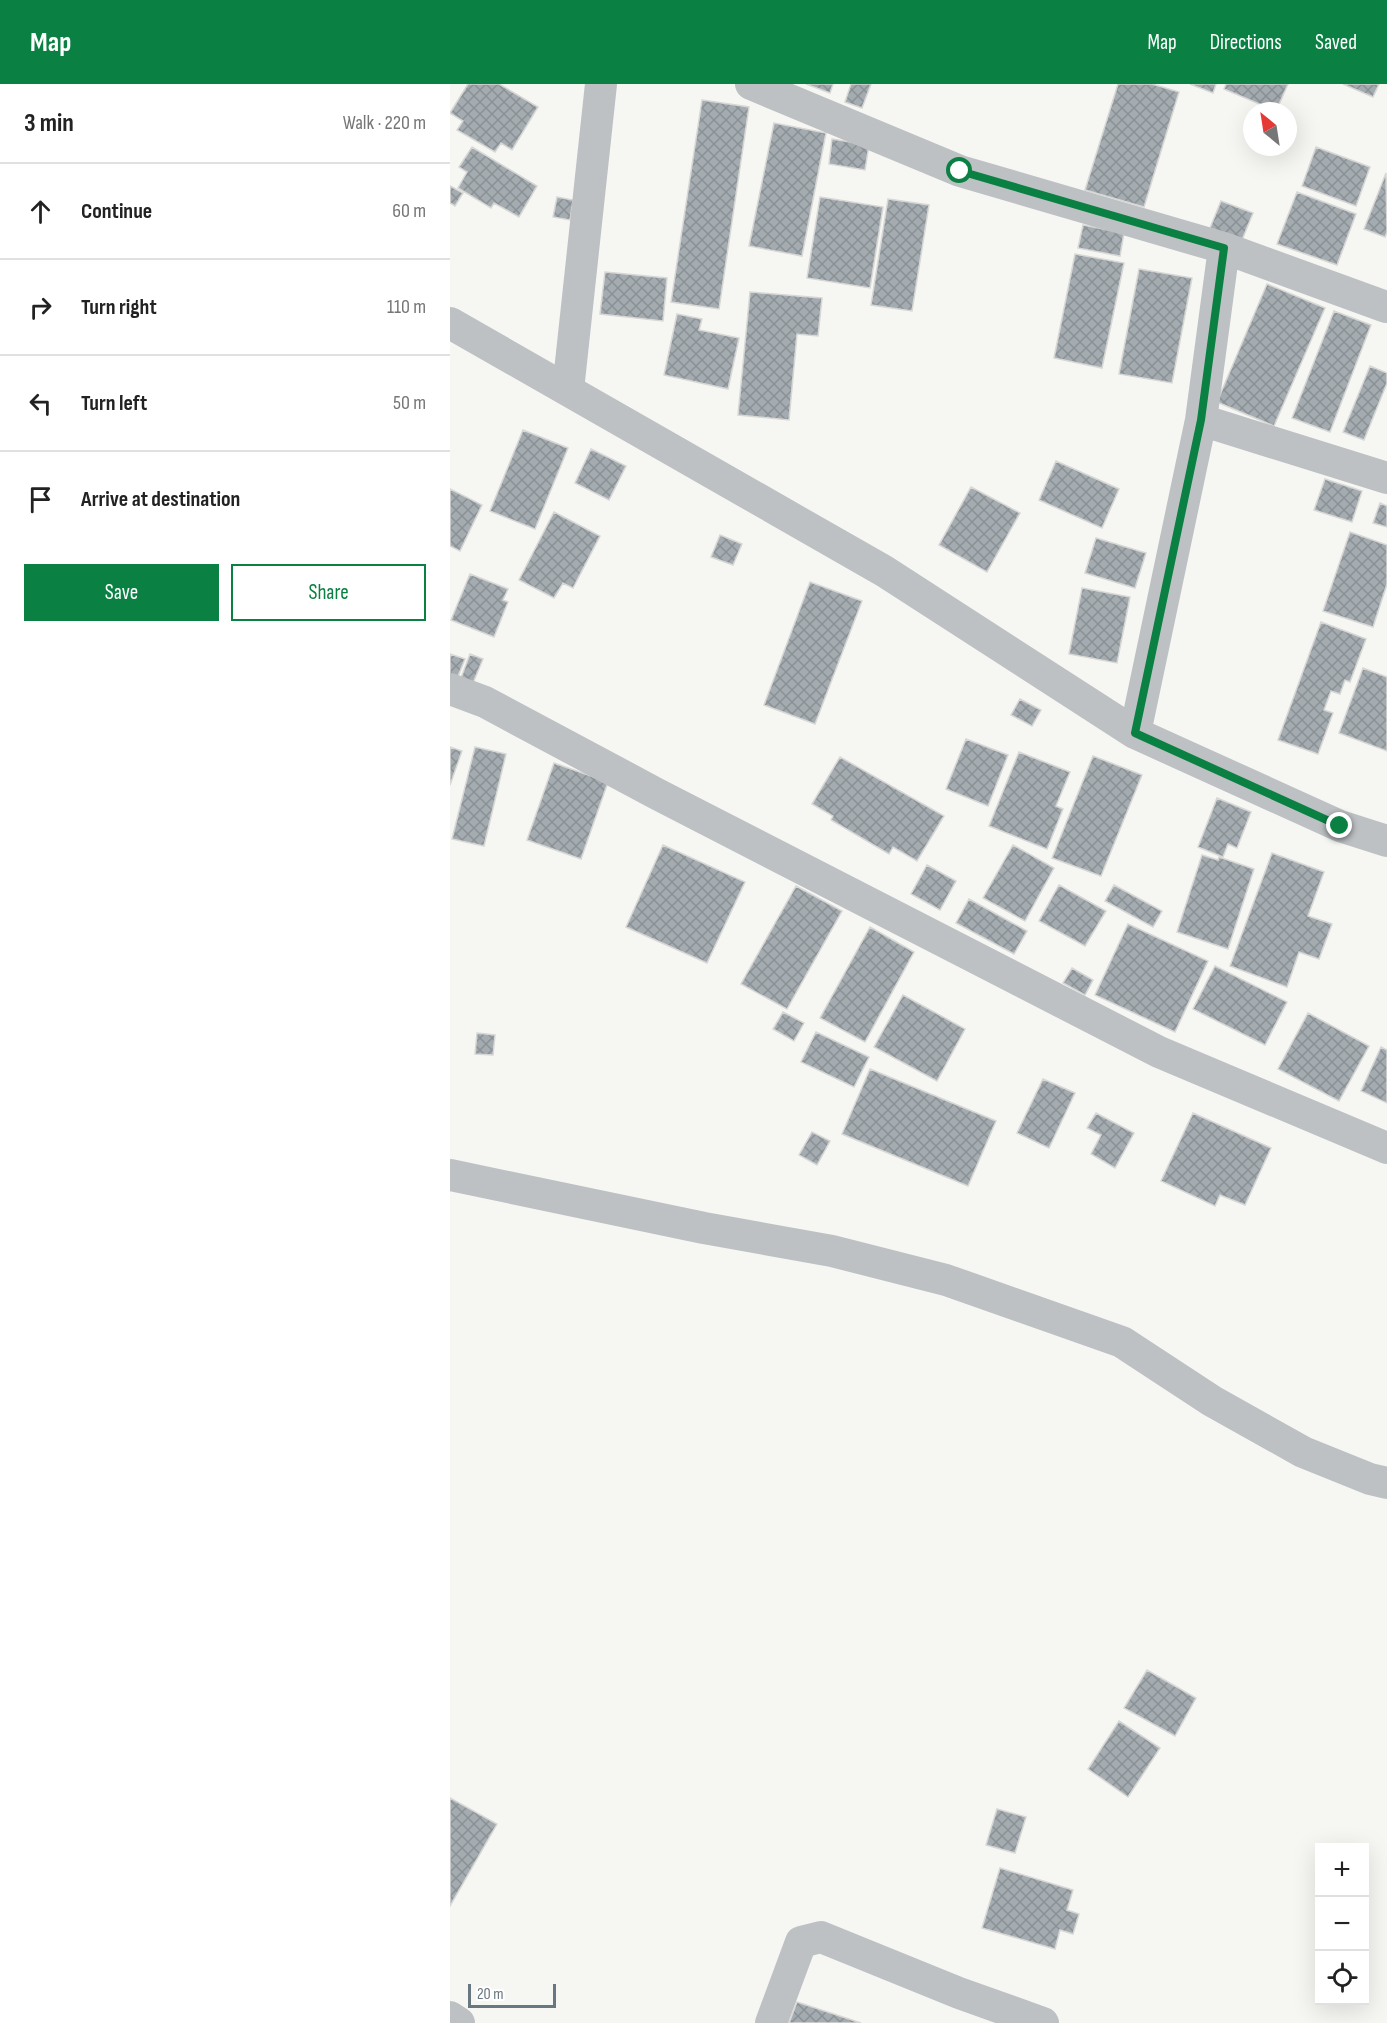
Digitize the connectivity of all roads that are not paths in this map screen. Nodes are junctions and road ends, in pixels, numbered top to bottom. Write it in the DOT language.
graph roads {
  1 [pos="601,84"];
  2 [pos="751,84"];
  3 [pos="1224,248"];
  4 [pos="1386,307"];
  5 [pos="450,322"];
  6 [pos="568,390"];
  7 [pos="1201,420"];
  8 [pos="1387,478"];
  9 [pos="450,689"];
  10 [pos="1135,733"];
  11 [pos="1387,841"];
  12 [pos="1387,1148"];
  13 [pos="450,1175"];
  14 [pos="1387,1484"];
  15 [pos="450,2018"];
  16 [pos="459,2023"];
  17 [pos="771,2023"];
  18 [pos="1043,2023"];
  1 -- 6 [label="street"];
  2 -- 3 [label="street"];
  3 -- 4 [label="street"];
  3 -- 7 [label="street"];
  5 -- 6 [label="street"];
  6 -- 10 [label="street"];
  7 -- 8 [label="street"];
  7 -- 10 [label="street"];
  9 -- 12 [label="street"];
  10 -- 11 [label="street"];
  13 -- 14 [label="street"];
  15 -- 16 [label="street"];
  17 -- 18 [label="street"];
}
